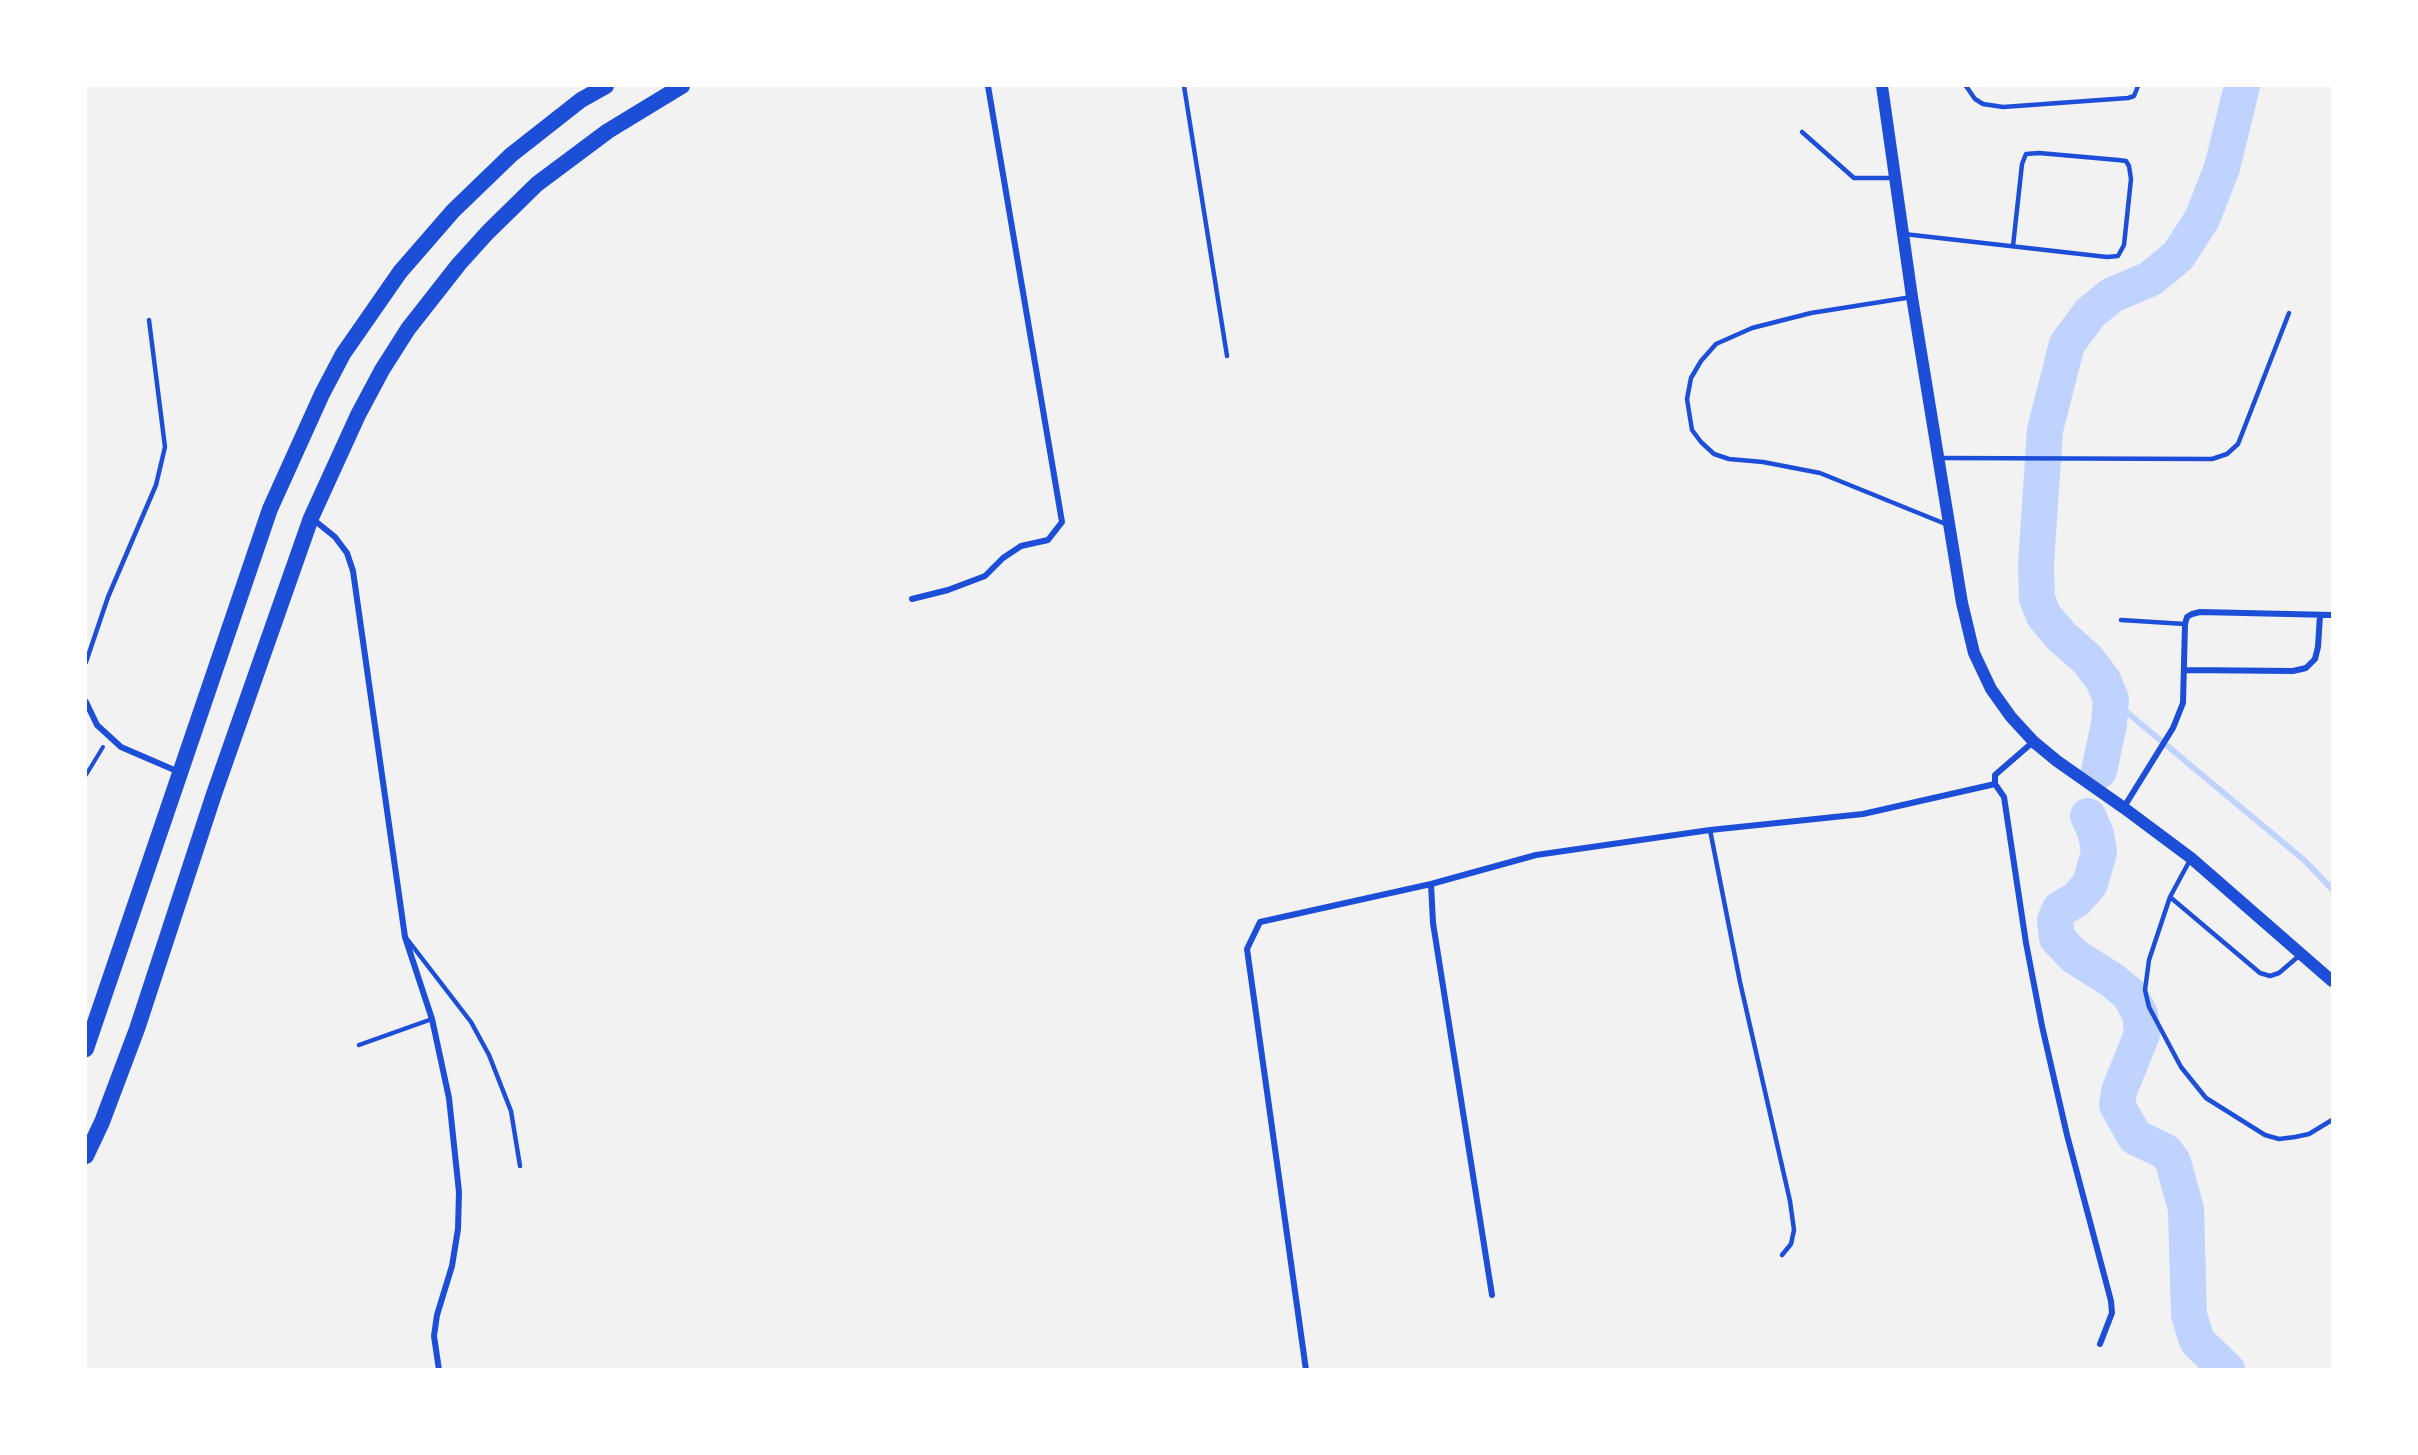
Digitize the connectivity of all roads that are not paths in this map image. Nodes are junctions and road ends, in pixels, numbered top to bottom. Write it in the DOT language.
graph roads {
  1 [pos="606,86"];
  2 [pos="682,86"];
  3 [pos="988,86"];
  4 [pos="1184,86"];
  5 [pos="1966,86"];
  6 [pos="2138,86"];
  7 [pos="1883,88"];
  8 [pos="1802,132"];
  9 [pos="1895,178"];
  10 [pos="1903,234"];
  11 [pos="2013,246"];
  12 [pos="1912,297"];
  13 [pos="2289,313"];
  14 [pos="149,320"];
  15 [pos="1227,356"];
  16 [pos="1938,458"];
  17 [pos="312,518"];
  18 [pos="1948,525"];
  19 [pos="912,599"];
  20 [pos="2320,615"];
  21 [pos="2332,615"];
  22 [pos="2121,620"];
  23 [pos="2185,624"];
  24 [pos="86,662"];
  25 [pos="2186,670"];
  26 [pos="86,702"];
  27 [pos="2034,742"];
  28 [pos="179,772"];
  29 [pos="1995,784"];
  30 [pos="2124,808"];
  31 [pos="1710,830"];
  32 [pos="2191,858"];
  33 [pos="1431,884"];
  34 [pos="2170,897"];
  35 [pos="405,937"];
  36 [pos="2302,954"];
  37 [pos="2332,981"];
  38 [pos="432,1019"];
  39 [pos="358,1045"];
  40 [pos="86,1049"];
  41 [pos="2332,1120"];
  42 [pos="86,1156"];
  43 [pos="520,1166"];
  44 [pos="1782,1255"];
  45 [pos="1492,1295"];
  46 [pos="2100,1344"];
  47 [pos="439,1370"];
  48 [pos="1306,1370"];
  1 -- 28 [label="highway"];
  2 -- 17 [label="highway"];
  3 -- 19 [label="street"];
  4 -- 15 [label="lane"];
  5 -- 6 [label="lane"];
  7 -- 9 [label="main road"];
  8 -- 9 [label="lane"];
  9 -- 10 [label="main road"];
  10 -- 11 [label="lane"];
  10 -- 12 [label="main road"];
  11 -- 11 [label="lane"];
  12 -- 16 [label="main road"];
  12 -- 18 [label="lane"];
  13 -- 16 [label="lane"];
  14 -- 24 [label="lane"];
  16 -- 18 [label="main road"];
  17 -- 35 [label="street"];
  17 -- 42 [label="highway"];
  18 -- 27 [label="main road"];
  20 -- 21 [label="street"];
  20 -- 23 [label="street"];
  20 -- 25 [label="street"];
  22 -- 23 [label="lane"];
  23 -- 25 [label="street"];
  25 -- 30 [label="street"];
  26 -- 28 [label="street"];
  27 -- 29 [label="street"];
  27 -- 30 [label="main road"];
  28 -- 40 [label="highway"];
  29 -- 31 [label="street"];
  29 -- 46 [label="street"];
  30 -- 32 [label="main road"];
  31 -- 33 [label="street"];
  31 -- 44 [label="lane"];
  32 -- 34 [label="lane"];
  32 -- 36 [label="main road"];
  33 -- 45 [label="street"];
  33 -- 48 [label="street"];
  34 -- 36 [label="lane"];
  34 -- 41 [label="lane"];
  35 -- 38 [label="street"];
  35 -- 43 [label="lane"];
  36 -- 37 [label="main road"];
  38 -- 39 [label="lane"];
  38 -- 47 [label="street"];
}
